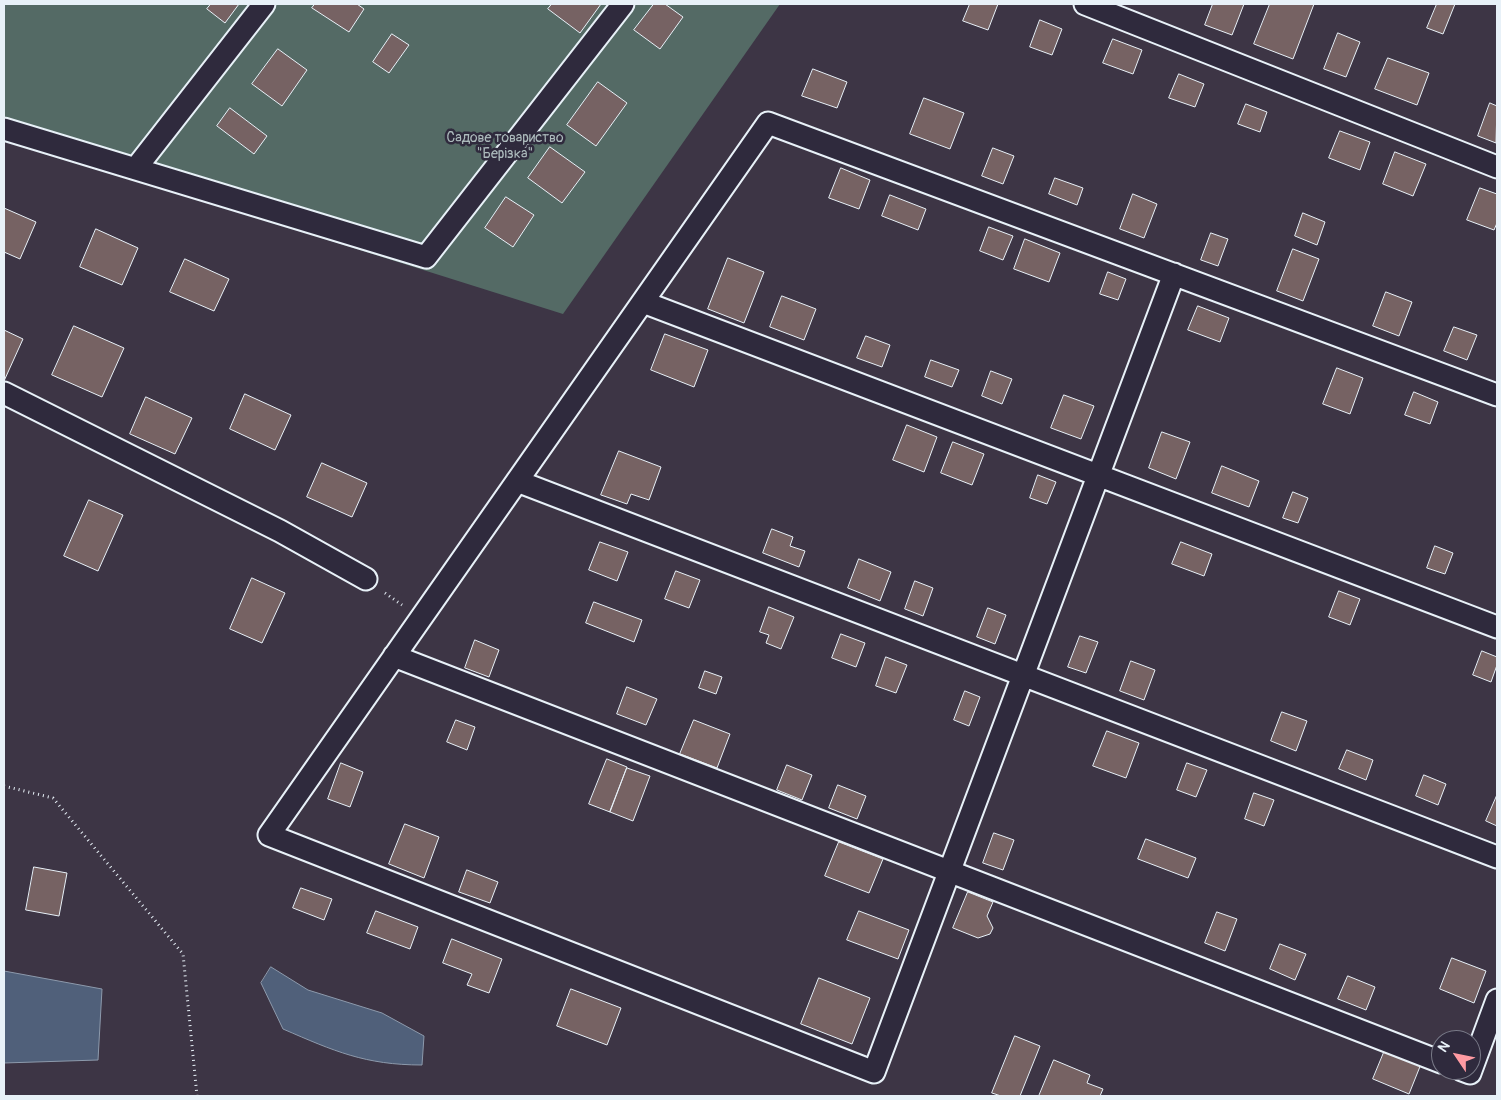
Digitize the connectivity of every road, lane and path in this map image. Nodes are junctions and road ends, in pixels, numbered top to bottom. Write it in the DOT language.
graph roads {
  1 [pos="264,4"];
  2 [pos="623,4"];
  3 [pos="1085,4"];
  4 [pos="4,129"];
  5 [pos="1497,167"];
  6 [pos="136,168"];
  7 [pos="1174,274"];
  8 [pos="643,302"];
  9 [pos="4,393"];
  10 [pos="1497,395"];
  11 [pos="1098,475"];
  12 [pos="517,481"];
  13 [pos="366,579"];
  14 [pos="421,618"];
  15 [pos="1497,627"];
  16 [pos="394,656"];
  17 [pos="1024,674"];
  18 [pos="4,786"];
  19 [pos="1497,857"];
  20 [pos="950,870"];
  21 [pos="1497,1000"];
  22 [pos="1481,1043"];
  23 [pos="1431,1058"];
  24 [pos="197,1096"];
  1 -- 6 [label="street"];
  2 -- 6 [label="street"];
  3 -- 5 [label="street"];
  4 -- 6 [label="street"];
  7 -- 8 [label="street"];
  7 -- 10 [label="street"];
  7 -- 11 [label="street"];
  8 -- 11 [label="street"];
  8 -- 12 [label="street"];
  9 -- 13 [label="street"];
  11 -- 15 [label="street"];
  11 -- 17 [label="street"];
  12 -- 14 [label="street"];
  12 -- 17 [label="street"];
  13 -- 14 [label="path"];
  14 -- 16 [label="street"];
  16 -- 20 [label="street"];
  16 -- 20 [label="street"];
  17 -- 19 [label="street"];
  17 -- 20 [label="street"];
  18 -- 24 [label="path"];
  20 -- 23 [label="street"];
  21 -- 22 [label="street"];
}
